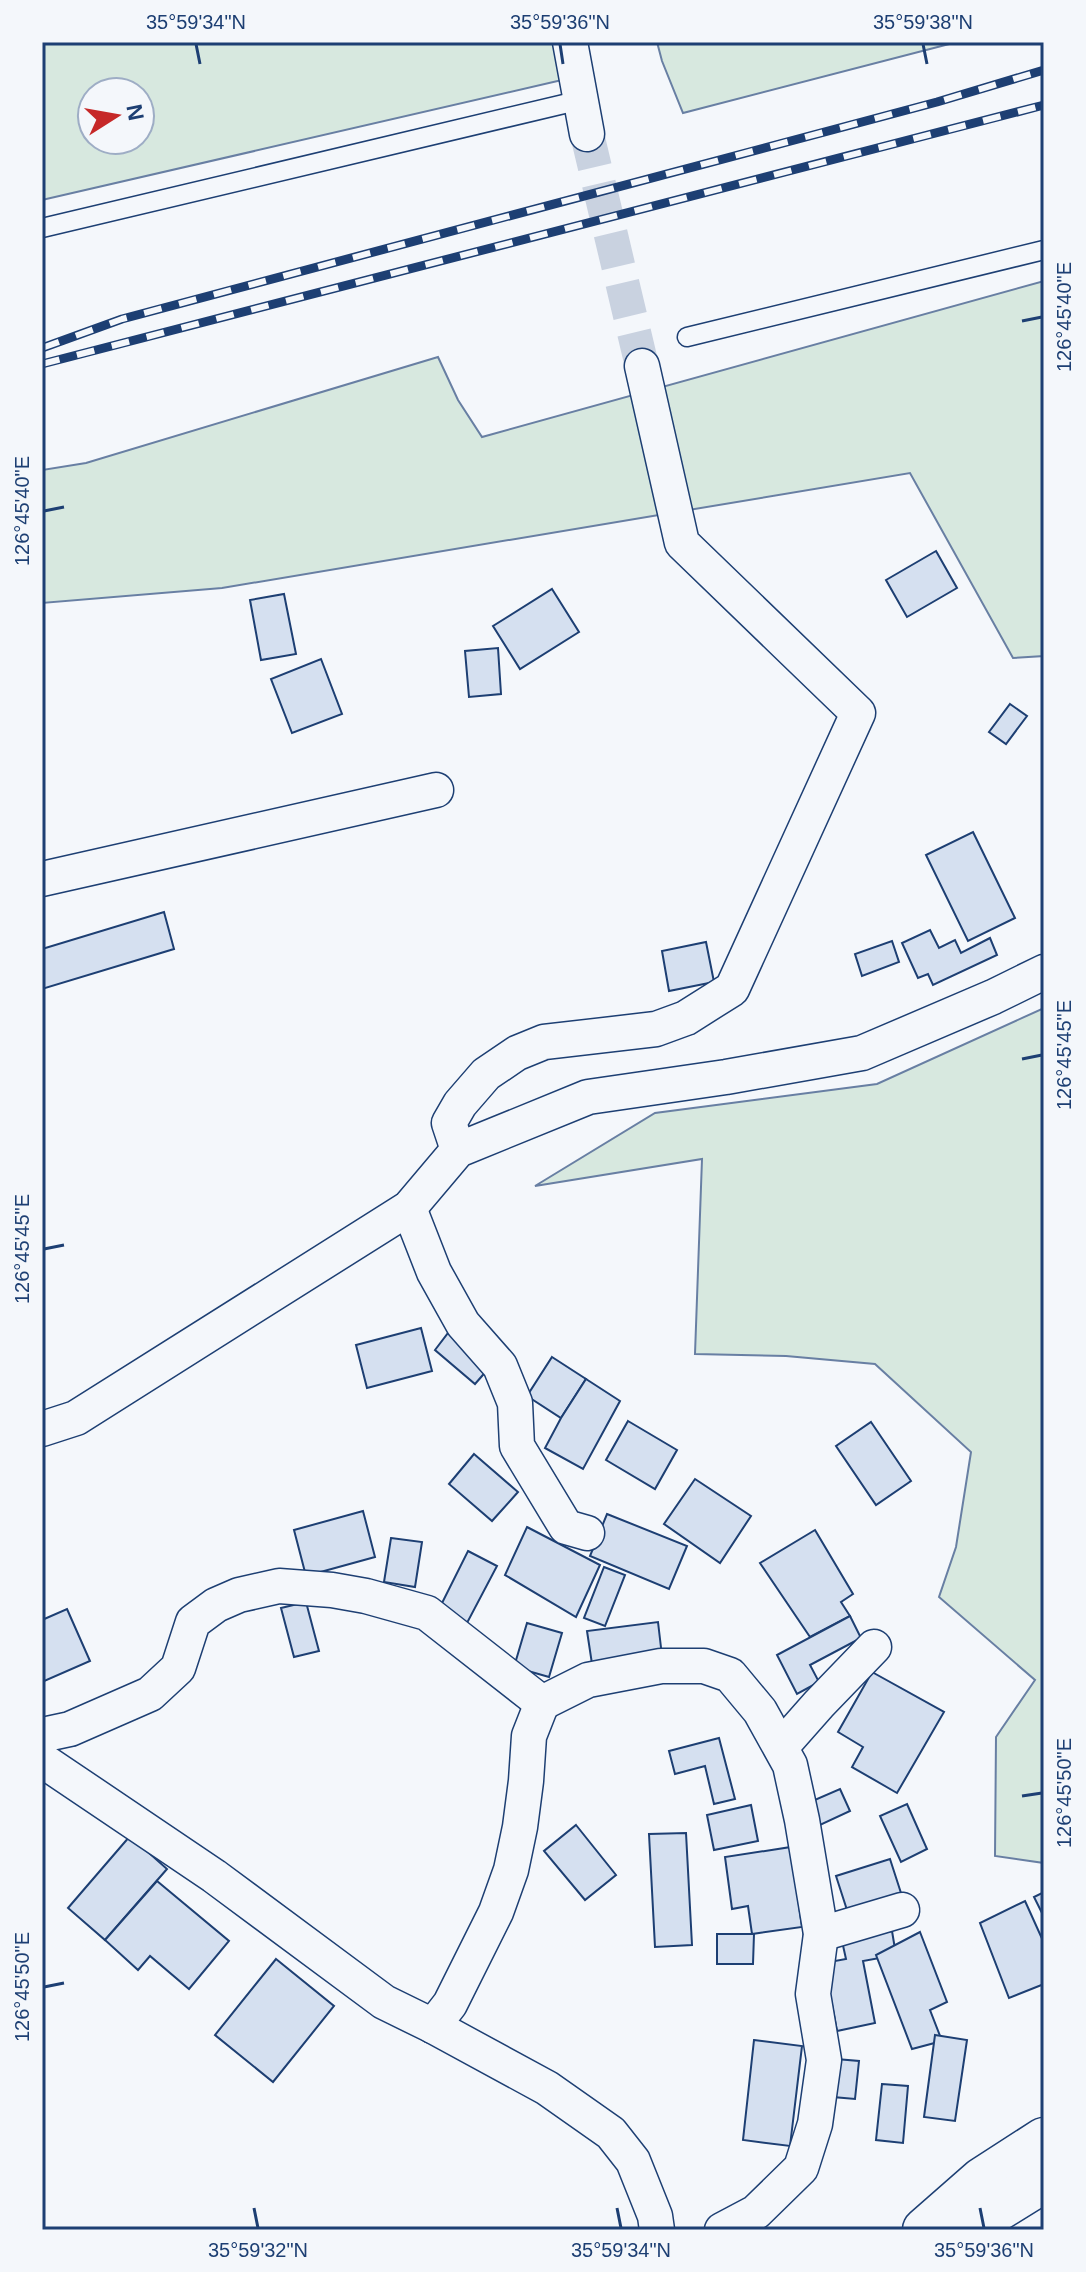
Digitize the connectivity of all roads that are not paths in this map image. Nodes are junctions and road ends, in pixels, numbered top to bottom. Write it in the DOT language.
graph roads {
  1 [pos="570,42"];
  2 [pos="581,100"];
  3 [pos="587,134"];
  4 [pos="42,228"];
  5 [pos="1044,250"];
  6 [pos="687,337"];
  7 [pos="642,366"];
  8 [pos="436,790"];
  9 [pos="42,879"];
  10 [pos="1044,972"];
  11 [pos="458,1150"];
  12 [pos="409,1208"];
  13 [pos="42,1429"];
  14 [pos="587,1533"];
  15 [pos="874,1647"];
  16 [pos="542,1703"];
  17 [pos="42,1735"];
  18 [pos="781,1747"];
  19 [pos="42,1760"];
  20 [pos="902,1910"];
  21 [pos="821,1934"];
  22 [pos="433,2026"];
  23 [pos="1044,2140"];
  24 [pos="1044,2180"];
  25 [pos="657,2230"];
  26 [pos="722,2230"];
  27 [pos="925,2230"];
  28 [pos="963,2230"];
  1 -- 2 [label="street"];
  2 -- 3 [label="street"];
  2 -- 4 [label="lane"];
  5 -- 6 [label="lane"];
  7 -- 11 [label="street"];
  8 -- 9 [label="street"];
  10 -- 11 [label="street"];
  11 -- 12 [label="street"];
  12 -- 13 [label="street"];
  12 -- 14 [label="street"];
  15 -- 18 [label="street"];
  16 -- 17 [label="street"];
  16 -- 18 [label="street"];
  16 -- 22 [label="street"];
  18 -- 21 [label="street"];
  19 -- 22 [label="street"];
  20 -- 21 [label="street"];
  21 -- 26 [label="street"];
  22 -- 25 [label="street"];
  23 -- 27 [label="highway"];
  24 -- 28 [label="highway"];
}
